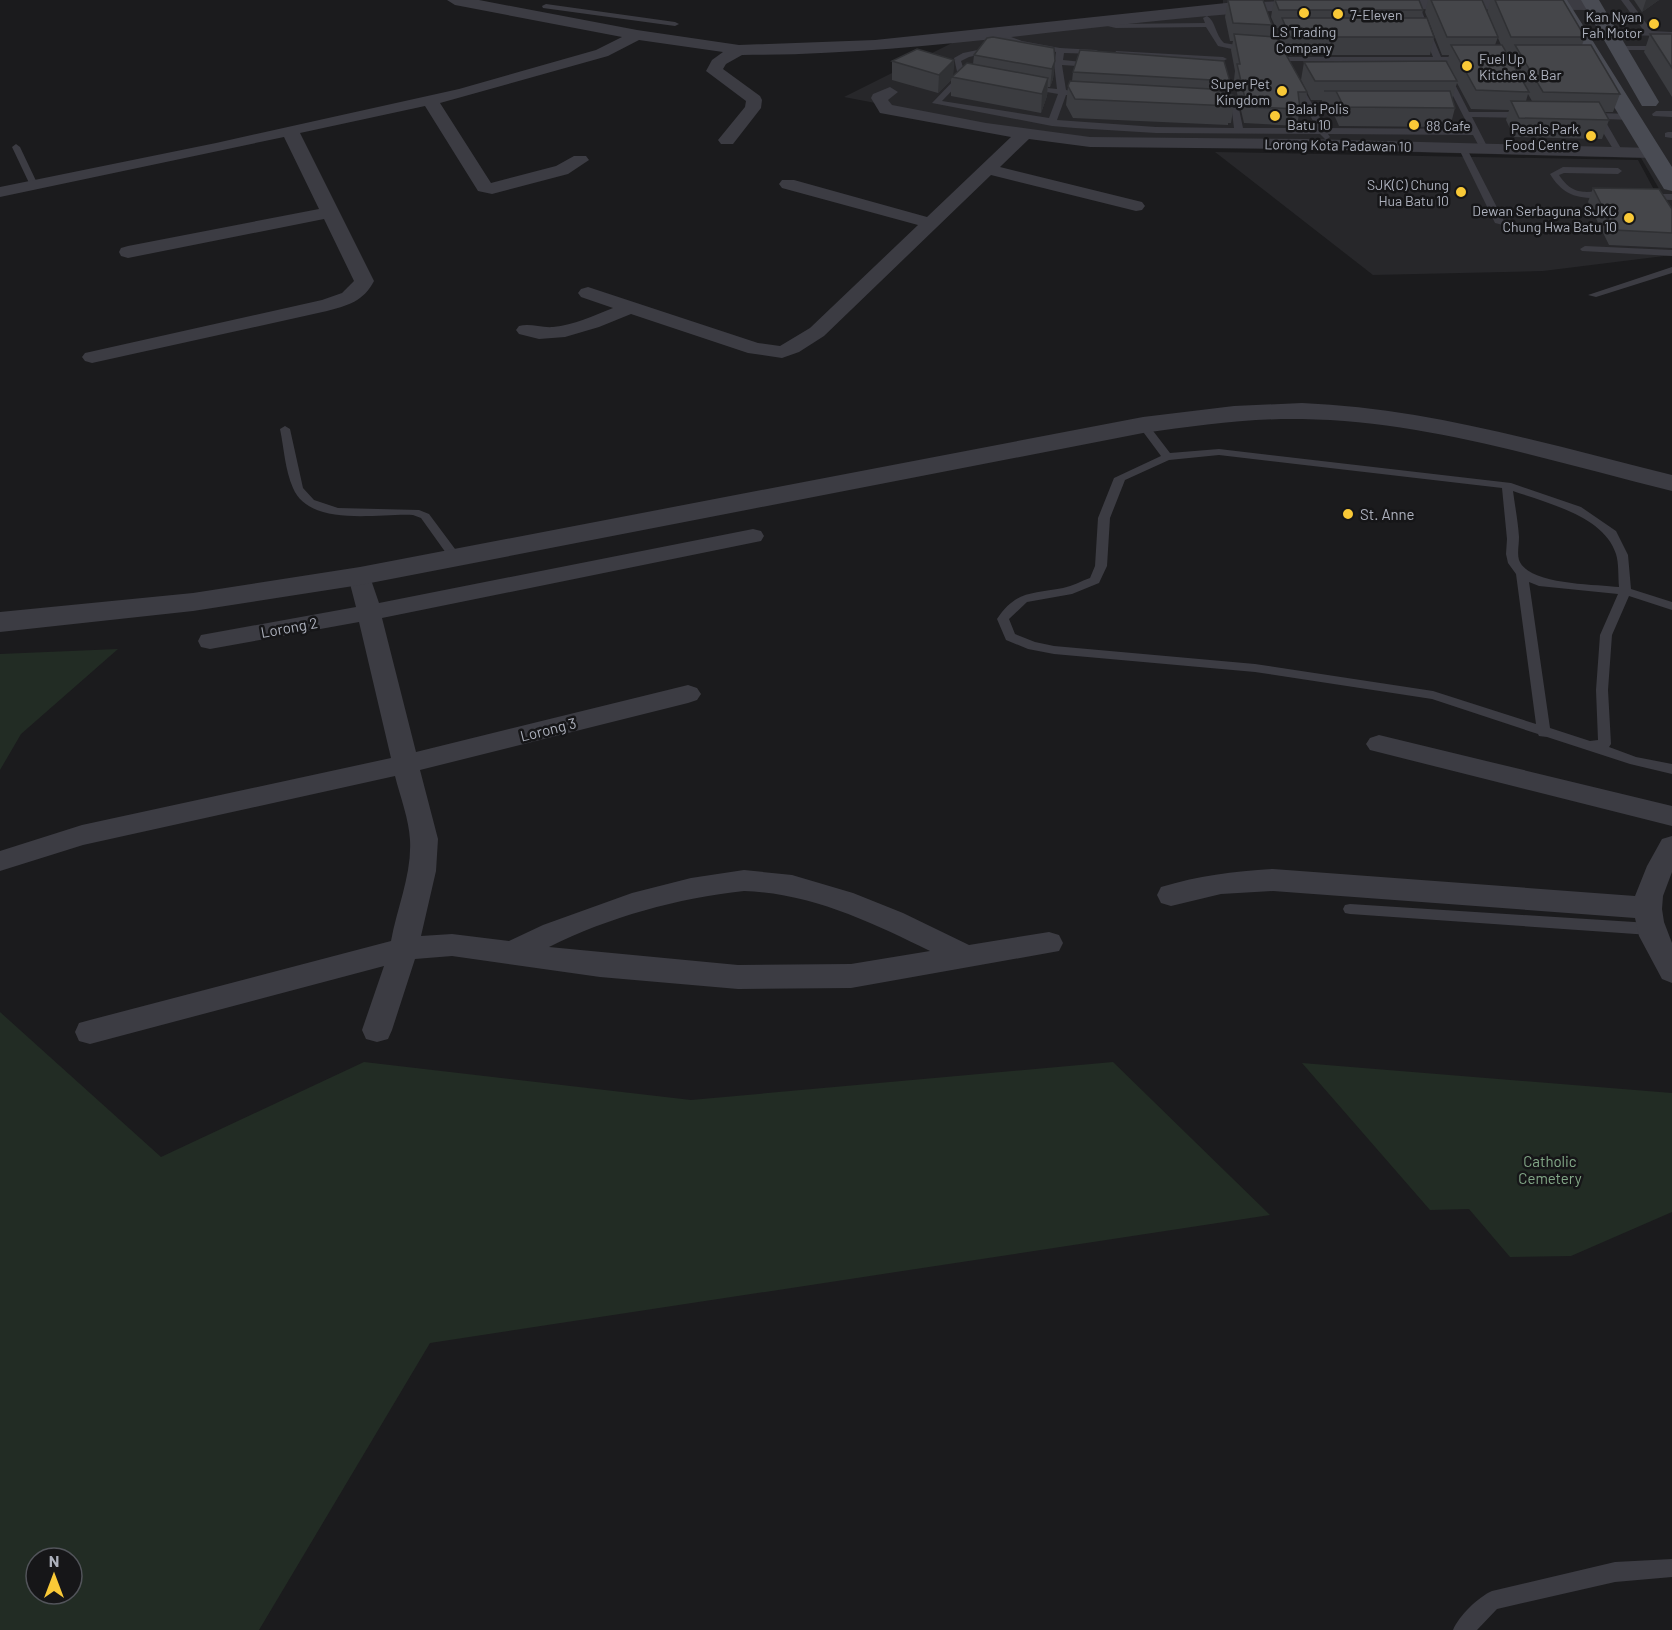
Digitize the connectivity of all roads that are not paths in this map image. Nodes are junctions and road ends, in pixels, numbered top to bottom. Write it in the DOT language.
graph roads {
  1 [pos="455,0"];
  2 [pos="1625,0"];
  3 [pos="1413,2"];
  4 [pos="1559,2"];
  5 [pos="1591,2"];
  6 [pos="1240,4"];
  7 [pos="1328,4"];
  8 [pos="1371,4"];
  9 [pos="1479,7"];
  10 [pos="546,8"];
  11 [pos="1207,18"];
  12 [pos="675,24"];
  13 [pos="1414,32"];
  14 [pos="1426,32"];
  15 [pos="1649,33"];
  16 [pos="997,34"];
  17 [pos="1672,34"];
  18 [pos="637,35"];
  19 [pos="1614,40"];
  20 [pos="1020,43"];
  21 [pos="1219,44"];
  22 [pos="1257,48"];
  23 [pos="1672,48"];
  24 [pos="1277,49"];
  25 [pos="739,50"];
  26 [pos="1059,50"];
  27 [pos="1282,59"];
  28 [pos="1438,59"];
  29 [pos="1470,59"];
  30 [pos="1058,62"];
  31 [pos="1103,66"];
  32 [pos="1287,68"];
  33 [pos="1448,75"];
  34 [pos="962,76"];
  35 [pos="1304,76"];
  36 [pos="1436,76"];
  37 [pos="973,78"];
  38 [pos="1018,86"];
  39 [pos="890,92"];
  40 [pos="1062,94"];
  41 [pos="1096,96"];
  42 [pos="430,100"];
  43 [pos="1209,103"];
  44 [pos="1309,104"];
  45 [pos="1321,104"];
  46 [pos="1452,105"];
  47 [pos="1527,106"];
  48 [pos="1466,110"];
  49 [pos="1664,114"];
  50 [pos="1576,116"];
  51 [pos="1598,116"];
  52 [pos="1632,117"];
  53 [pos="1052,123"];
  54 [pos="290,131"];
  55 [pos="1239,131"];
  56 [pos="1025,133"];
  57 [pos="1671,137"];
  58 [pos="1326,138"];
  59 [pos="727,140"];
  60 [pos="1480,140"];
  61 [pos="16,147"];
  62 [pos="1462,147"];
  63 [pos="1619,152"];
  64 [pos="1653,153"];
  65 [pos="580,160"];
  66 [pos="987,169"];
  67 [pos="1618,171"];
  68 [pos="788,184"];
  69 [pos="1672,184"];
  70 [pos="34,185"];
  71 [pos="0,192"];
  72 [pos="1615,196"];
  73 [pos="1638,196"];
  74 [pos="1672,197"];
  75 [pos="1136,206"];
  76 [pos="330,212"];
  77 [pos="930,223"];
  78 [pos="1500,223"];
  79 [pos="1585,249"];
  80 [pos="128,252"];
  81 [pos="1672,253"];
  82 [pos="1672,270"];
  83 [pos="588,293"];
  84 [pos="1593,295"];
  85 [pos="629,308"];
  86 [pos="526,330"];
  87 [pos="92,357"];
  88 [pos="1143,425"];
  89 [pos="285,429"];
  90 [pos="1167,457"];
  91 [pos="1672,483"];
  92 [pos="1507,485"];
  93 [pos="753,536"];
  94 [pos="455,557"];
  95 [pos="1522,573"];
  96 [pos="360,576"];
  97 [pos="1625,591"];
  98 [pos="1672,606"];
  99 [pos="368,613"];
  100 [pos="0,622"];
  101 [pos="210,641"];
  102 [pos="688,694"];
  103 [pos="1544,733"];
  104 [pos="1378,744"];
  105 [pos="1590,746"];
  106 [pos="407,764"];
  107 [pos="1672,769"];
  108 [pos="1672,816"];
  109 [pos="1672,846"];
  110 [pos="0,861"];
  111 [pos="1171,895"];
  112 [pos="1350,909"];
  113 [pos="1648,918"];
  114 [pos="1048,943"];
  115 [pos="404,949"];
  116 [pos="510,954"];
  117 [pos="965,956"];
  118 [pos="1672,971"];
  119 [pos="376,1030"];
  120 [pos="90,1032"];
  121 [pos="1672,1568"];
  122 [pos="1464,1630"];
  1 -- 10 [label="street"];
  2 -- 15 [label="lane"];
  3 -- 8 [label="street"];
  3 -- 9 [label="street"];
  3 -- 14 [label="lane"];
  4 -- 5 [label="street"];
  4 -- 9 [label="street"];
  4 -- 52 [label="main road"];
  5 -- 19 [label="main road"];
  6 -- 7 [label="street"];
  6 -- 11 [label="street"];
  10 -- 12 [label="lane"];
  10 -- 18 [label="street"];
  11 -- 16 [label="street"];
  11 -- 21 [label="lane"];
  13 -- 14 [label="lane"];
  14 -- 28 [label="lane"];
  15 -- 17 [label="lane"];
  15 -- 19 [label="lane"];
  16 -- 20 [label="lane"];
  16 -- 25 [label="street"];
  18 -- 25 [label="street"];
  18 -- 42 [label="street"];
  19 -- 23 [label="lane"];
  19 -- 49 [label="main road"];
  20 -- 26 [label="lane"];
  20 -- 34 [label="lane"];
  21 -- 22 [label="lane"];
  21 -- 26 [label="lane"];
  24 -- 27 [label="lane"];
  25 -- 59 [label="street"];
  26 -- 30 [label="lane"];
  27 -- 28 [label="lane"];
  27 -- 32 [label="lane"];
  28 -- 29 [label="lane"];
  28 -- 33 [label="lane"];
  30 -- 31 [label="lane"];
  30 -- 40 [label="lane"];
  33 -- 36 [label="lane"];
  33 -- 48 [label="lane"];
  34 -- 37 [label="lane"];
  34 -- 53 [label="lane"];
  35 -- 44 [label="lane"];
  38 -- 40 [label="lane"];
  39 -- 56 [label="street, Lorong Kota Padawan 10"];
  40 -- 41 [label="lane"];
  40 -- 53 [label="lane"];
  42 -- 54 [label="street"];
  42 -- 65 [label="street"];
  43 -- 55 [label="lane"];
  44 -- 45 [label="lane"];
  44 -- 58 [label="lane"];
  46 -- 48 [label="lane"];
  47 -- 48 [label="lane"];
  48 -- 60 [label="lane"];
  49 -- 57 [label="main road"];
  50 -- 51 [label="lane"];
  51 -- 52 [label="lane"];
  51 -- 63 [label="lane"];
  52 -- 64 [label="main road"];
  53 -- 55 [label="lane"];
  54 -- 70 [label="street"];
  54 -- 76 [label="street"];
  55 -- 58 [label="lane"];
  56 -- 58 [label="street, Lorong Kota Padawan 10"];
  56 -- 66 [label="street"];
  58 -- 60 [label="lane"];
  58 -- 62 [label="street, Lorong Kota Padawan 10"];
  60 -- 62 [label="street, Lorong Kota Padawan 10"];
  60 -- 63 [label="street, Lorong Kota Padawan 10"];
  61 -- 70 [label="lane"];
  62 -- 78 [label="lane"];
  63 -- 64 [label="street, Lorong Kota Padawan 10"];
  64 -- 69 [label="main road"];
  66 -- 75 [label="street"];
  66 -- 77 [label="street"];
  67 -- 72 [label="lane"];
  68 -- 77 [label="street"];
  70 -- 71 [label="street"];
  73 -- 74 [label="lane"];
  76 -- 80 [label="street"];
  76 -- 87 [label="street"];
  77 -- 85 [label="street"];
  79 -- 81 [label="lane"];
  82 -- 84 [label="lane"];
  83 -- 85 [label="street"];
  85 -- 86 [label="street"];
  88 -- 90 [label="lane"];
  88 -- 91 [label="street"];
  88 -- 94 [label="street"];
  89 -- 94 [label="lane"];
  90 -- 92 [label="lane"];
  90 -- 103 [label="lane"];
  92 -- 95 [label="lane"];
  92 -- 97 [label="lane"];
  93 -- 99 [label="street, Lorong 2"];
  94 -- 96 [label="street"];
  95 -- 97 [label="lane"];
  95 -- 103 [label="lane"];
  96 -- 99 [label="street"];
  96 -- 100 [label="street"];
  97 -- 98 [label="lane"];
  97 -- 105 [label="lane"];
  99 -- 101 [label="street, Lorong 2"];
  99 -- 106 [label="street"];
  102 -- 106 [label="street, Lorong 3"];
  103 -- 105 [label="lane"];
  104 -- 108 [label="street"];
  105 -- 107 [label="lane"];
  106 -- 110 [label="street, Lorong 3"];
  106 -- 115 [label="street"];
  109 -- 113 [label="street"];
  111 -- 113 [label="street"];
  112 -- 113 [label="lane"];
  113 -- 118 [label="street"];
  114 -- 117 [label="street"];
  115 -- 116 [label="street"];
  115 -- 119 [label="street"];
  115 -- 120 [label="street"];
  116 -- 117 [label="street"];
  116 -- 117 [label="street"];
  121 -- 122 [label="lane"];
}
